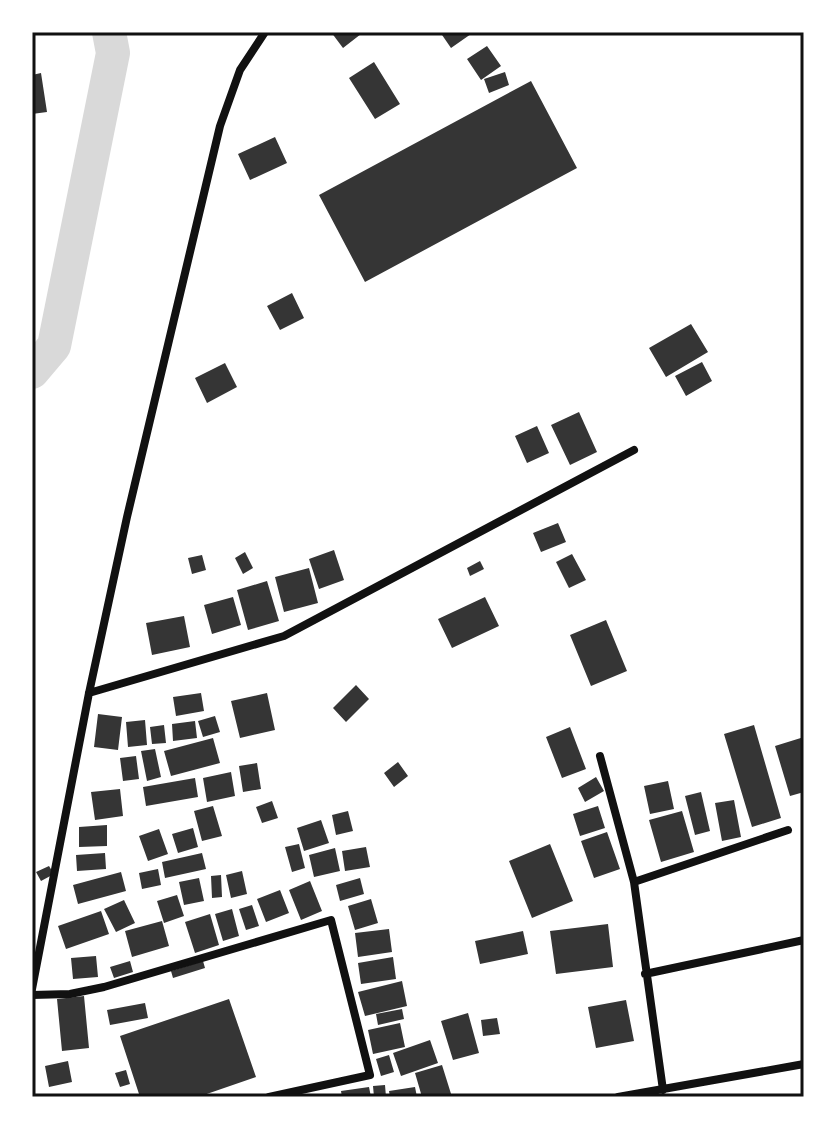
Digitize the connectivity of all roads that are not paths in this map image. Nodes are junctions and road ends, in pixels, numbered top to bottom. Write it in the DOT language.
graph roads {
  1 [pos="265,32"];
  2 [pos="634,450"];
  3 [pos="89,693"];
  4 [pos="600,756"];
  5 [pos="788,830"];
  6 [pos="634,882"];
  7 [pos="804,940"];
  8 [pos="645,974"];
  9 [pos="32,989"];
  10 [pos="32,995"];
  11 [pos="804,1064"];
  12 [pos="663,1090"];
  13 [pos="269,1097"];
  14 [pos="618,1097"];
  1 -- 3 [label="street"];
  2 -- 3 [label="street"];
  3 -- 9 [label="street"];
  4 -- 6 [label="street"];
  5 -- 6 [label="street"];
  6 -- 8 [label="street"];
  7 -- 8 [label="street"];
  8 -- 12 [label="street"];
  10 -- 13 [label="street"];
  11 -- 12 [label="street"];
  12 -- 14 [label="street"];
}
